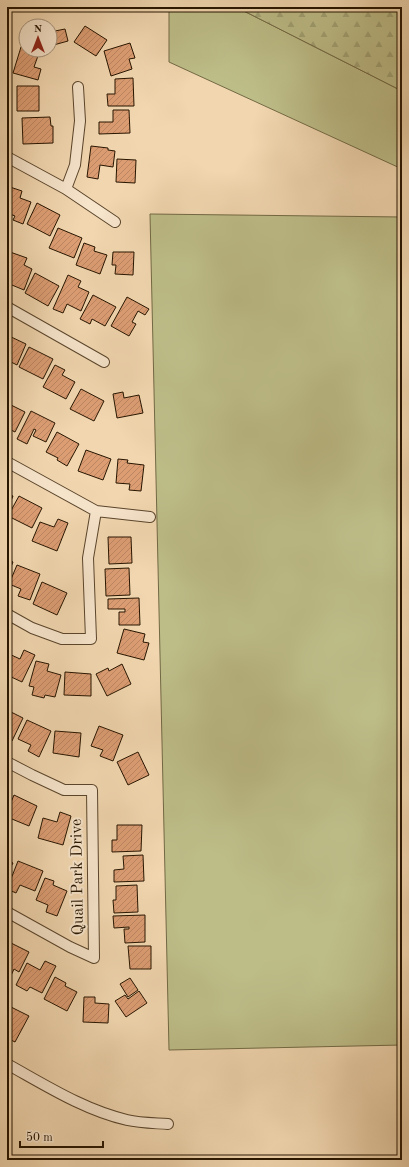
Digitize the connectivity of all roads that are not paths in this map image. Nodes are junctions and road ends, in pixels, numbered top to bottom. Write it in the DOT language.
graph roads {
  1 [pos="78,86"];
  2 [pos="7,157"];
  3 [pos="66,189"];
  4 [pos="115,222"];
  5 [pos="7,307"];
  6 [pos="104,362"];
  7 [pos="7,462"];
  8 [pos="96,511"];
  9 [pos="150,517"];
  10 [pos="7,614"];
  11 [pos="7,762"];
  12 [pos="7,912"];
  13 [pos="7,1064"];
  14 [pos="168,1124"];
  1 -- 3 [label="street"];
  2 -- 3 [label="street"];
  3 -- 4 [label="street"];
  5 -- 6 [label="street"];
  7 -- 8 [label="street"];
  8 -- 9 [label="street"];
  8 -- 10 [label="street"];
  11 -- 12 [label="street, Quail Park Drive"];
  13 -- 14 [label="street"];
}
